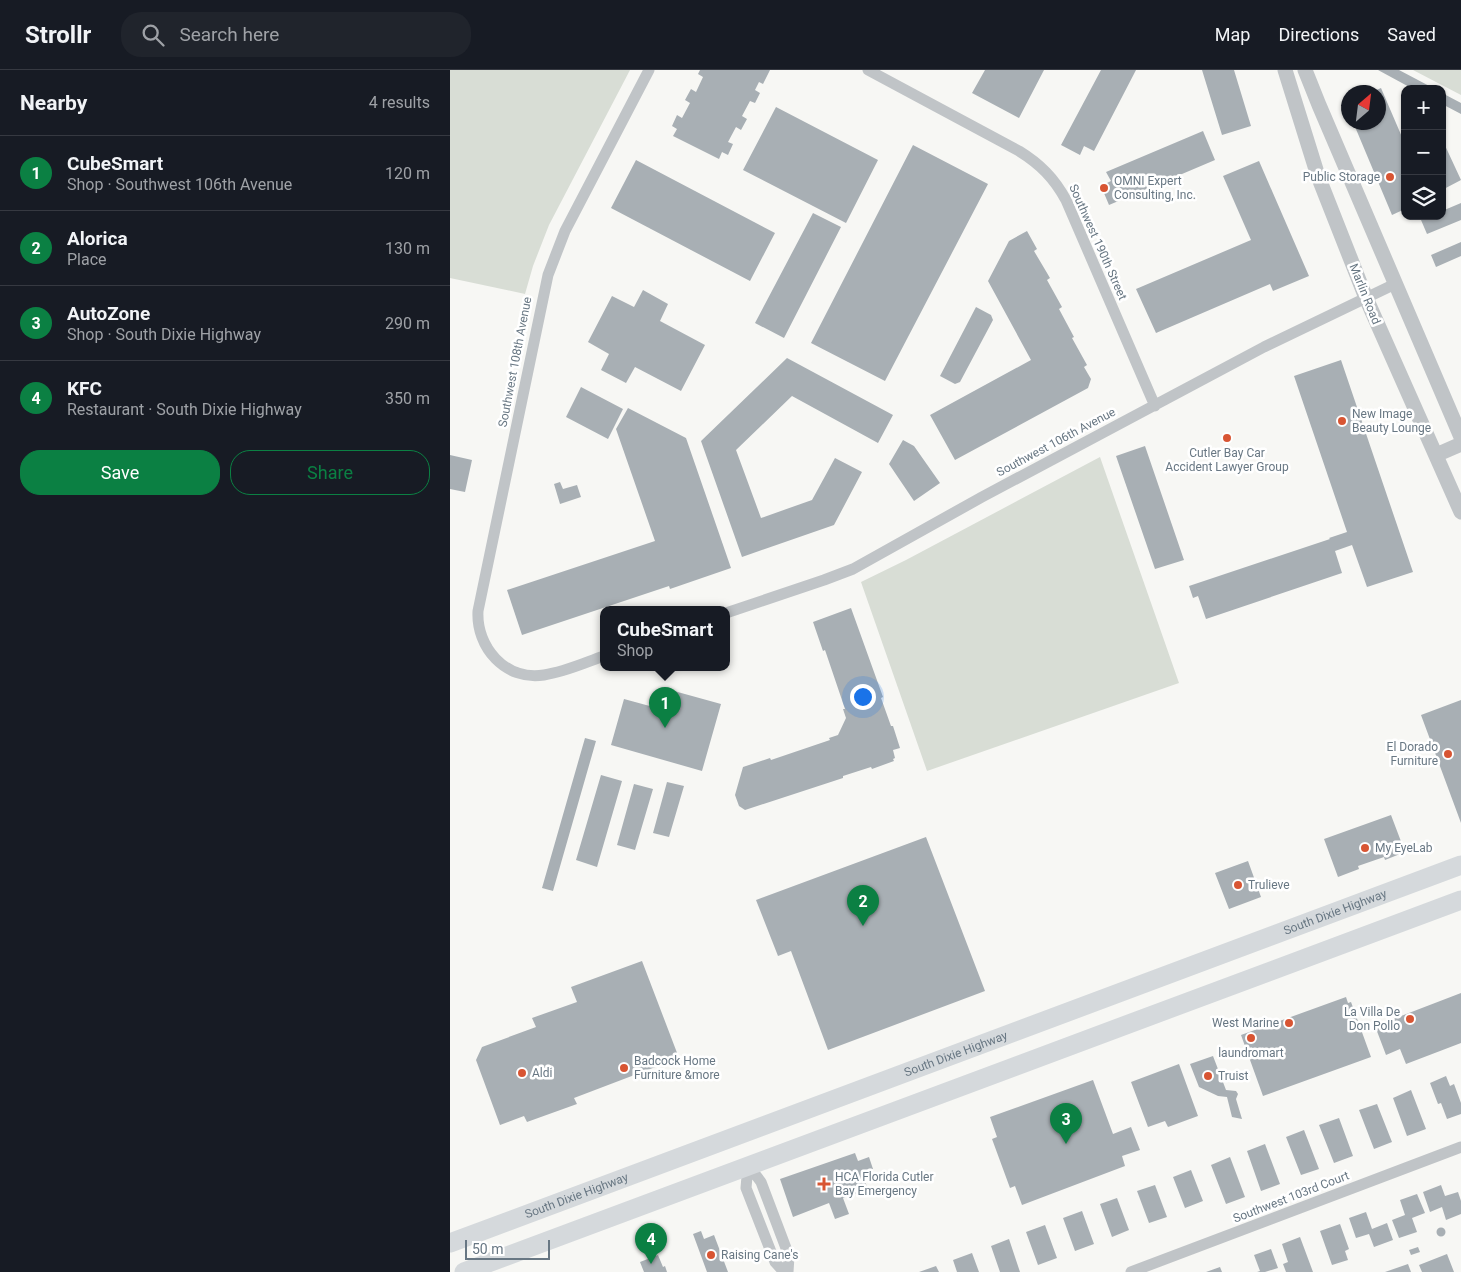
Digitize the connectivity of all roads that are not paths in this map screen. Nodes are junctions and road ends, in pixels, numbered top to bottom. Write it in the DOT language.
graph roads {
  1 [pos="649,70"];
  2 [pos="868,70"];
  3 [pos="1285,70"];
  4 [pos="1305,70"];
  5 [pos="1395,284"];
  6 [pos="1366,298"];
  7 [pos="1155,406"];
  8 [pos="1461,437"];
  9 [pos="1461,444"];
  10 [pos="1436,455"];
  11 [pos="1460,509"];
  12 [pos="730,612"];
  13 [pos="600,657"];
  14 [pos="1461,865"];
  15 [pos="1461,900"];
  16 [pos="1195,965"];
  17 [pos="1206,996"];
  18 [pos="951,1055"];
  19 [pos="961,1086"];
  20 [pos="738,1135"];
  21 [pos="1461,1147"];
  22 [pos="748,1165"];
  23 [pos="450,1243"];
  24 [pos="464,1272"];
  25 [pos="784,1272"];
  26 [pos="788,1272"];
  27 [pos="1131,1272"];
  1 -- 13 [label="street, Southwest 108th Avenue"];
  2 -- 7 [label="street, Southwest 190th Street"];
  3 -- 6 [label="street, Marlin Road"];
  4 -- 5 [label="street"];
  5 -- 6 [label="street, Southwest 106th Avenue"];
  5 -- 8 [label="street"];
  6 -- 7 [label="street, Southwest 106th Avenue"];
  6 -- 10 [label="street, Marlin Road"];
  7 -- 12 [label="street, Southwest 106th Avenue"];
  9 -- 10 [label="street"];
  10 -- 11 [label="street, Marlin Road"];
  14 -- 16 [label="highway, South Dixie Highway"];
  15 -- 17 [label="highway"];
  16 -- 17 [label="highway"];
  16 -- 18 [label="highway, South Dixie Highway"];
  17 -- 19 [label="highway"];
  18 -- 19 [label="highway"];
  18 -- 20 [label="highway, South Dixie Highway"];
  19 -- 22 [label="highway"];
  20 -- 22 [label="highway"];
  20 -- 23 [label="highway, South Dixie Highway"];
  21 -- 27 [label="street, Southwest 103rd Court"];
  22 -- 24 [label="highway"];
  22 -- 25 [label="street"];
  22 -- 26 [label="street"];
}
